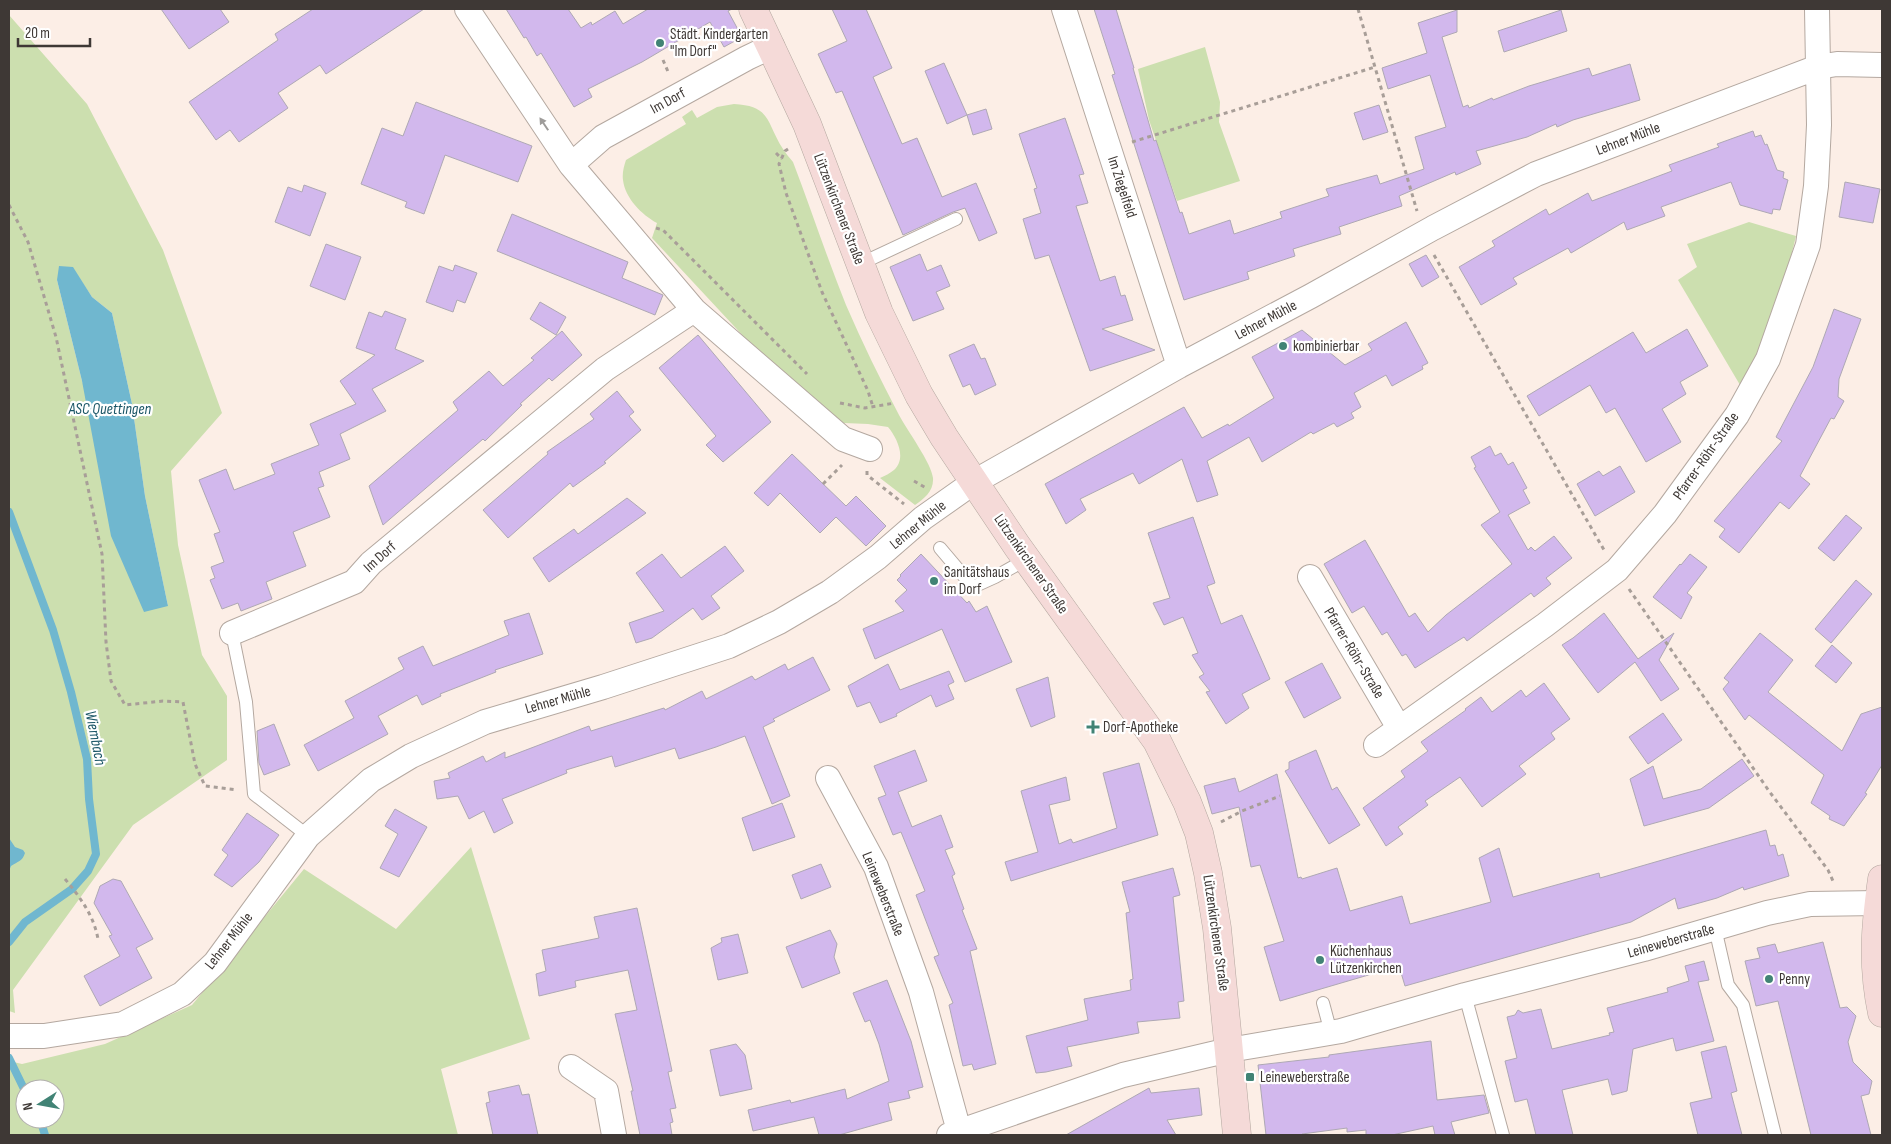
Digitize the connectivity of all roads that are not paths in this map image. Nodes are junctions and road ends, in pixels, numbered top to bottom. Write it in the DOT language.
graph roads {
  1 [pos="467,9"];
  2 [pos="753,9"];
  3 [pos="1064,9"];
  4 [pos="1818,9"];
  5 [pos="772,46"];
  6 [pos="1882,65"];
  7 [pos="1818,68"];
  8 [pos="571,165"];
  9 [pos="956,219"];
  10 [pos="860,264"];
  11 [pos="694,310"];
  12 [pos="1179,366"];
  13 [pos="870,449"];
  14 [pos="974,482"];
  15 [pos="940,548"];
  16 [pos="1027,559"];
  17 [pos="1310,577"];
  18 [pos="232,633"];
  19 [pos="1399,728"];
  20 [pos="1376,744"];
  21 [pos="828,778"];
  22 [pos="308,836"];
  23 [pos="1880,891"];
  24 [pos="1715,928"];
  25 [pos="1465,995"];
  26 [pos="1323,1003"];
  27 [pos="1882,1012"];
  28 [pos="1331,1033"];
  29 [pos="12,1036"];
  30 [pos="1228,1050"];
  31 [pos="571,1067"];
  32 [pos="954,1133"];
  33 [pos="614,1135"];
  34 [pos="1237,1135"];
  35 [pos="1503,1135"];
  36 [pos="1775,1135"];
  8 -- 1 [label="street, one-way"];
  2 -- 5 [label="main road, Lützenkirchener Straße"];
  3 -- 12 [label="street, Im Ziegelfeld"];
  4 -- 7 [label="street, Pfarrer-Röhr-Straße"];
  5 -- 8 [label="street, Im Dorf"];
  5 -- 10 [label="main road, Lützenkirchener Straße"];
  6 -- 7 [label="street, Lehner Mühle"];
  7 -- 12 [label="street, Lehner Mühle"];
  7 -- 19 [label="street, Pfarrer-Röhr-Straße"];
  8 -- 11 [label="street"];
  9 -- 10 [label="lane"];
  10 -- 14 [label="main road, Lützenkirchener Straße"];
  11 -- 13 [label="street"];
  11 -- 18 [label="street, Im Dorf"];
  12 -- 14 [label="street, Lehner Mühle"];
  14 -- 16 [label="main road, Lützenkirchener Straße"];
  14 -- 22 [label="street, Lehner Mühle"];
  15 -- 16 [label="lane"];
  16 -- 30 [label="main road, Lützenkirchener Straße"];
  17 -- 19 [label="street, Pfarrer-Röhr-Straße"];
  18 -- 22 [label="lane, Im Dorf"];
  19 -- 20 [label="street, Pfarrer-Röhr-Straße"];
  21 -- 32 [label="street, Leineweberstraße"];
  22 -- 29 [label="street, Lehner Mühle"];
  23 -- 24 [label="street, Leineweberstraße"];
  23 -- 27 [label="main road"];
  24 -- 25 [label="street, Leineweberstraße"];
  24 -- 36 [label="lane"];
  25 -- 28 [label="street, Leineweberstraße"];
  25 -- 35 [label="lane"];
  26 -- 28 [label="lane"];
  28 -- 30 [label="street, Leineweberstraße"];
  30 -- 32 [label="street, Leineweberstraße"];
  30 -- 34 [label="main road, Lützenkirchener Straße"];
  31 -- 33 [label="street"];
}
